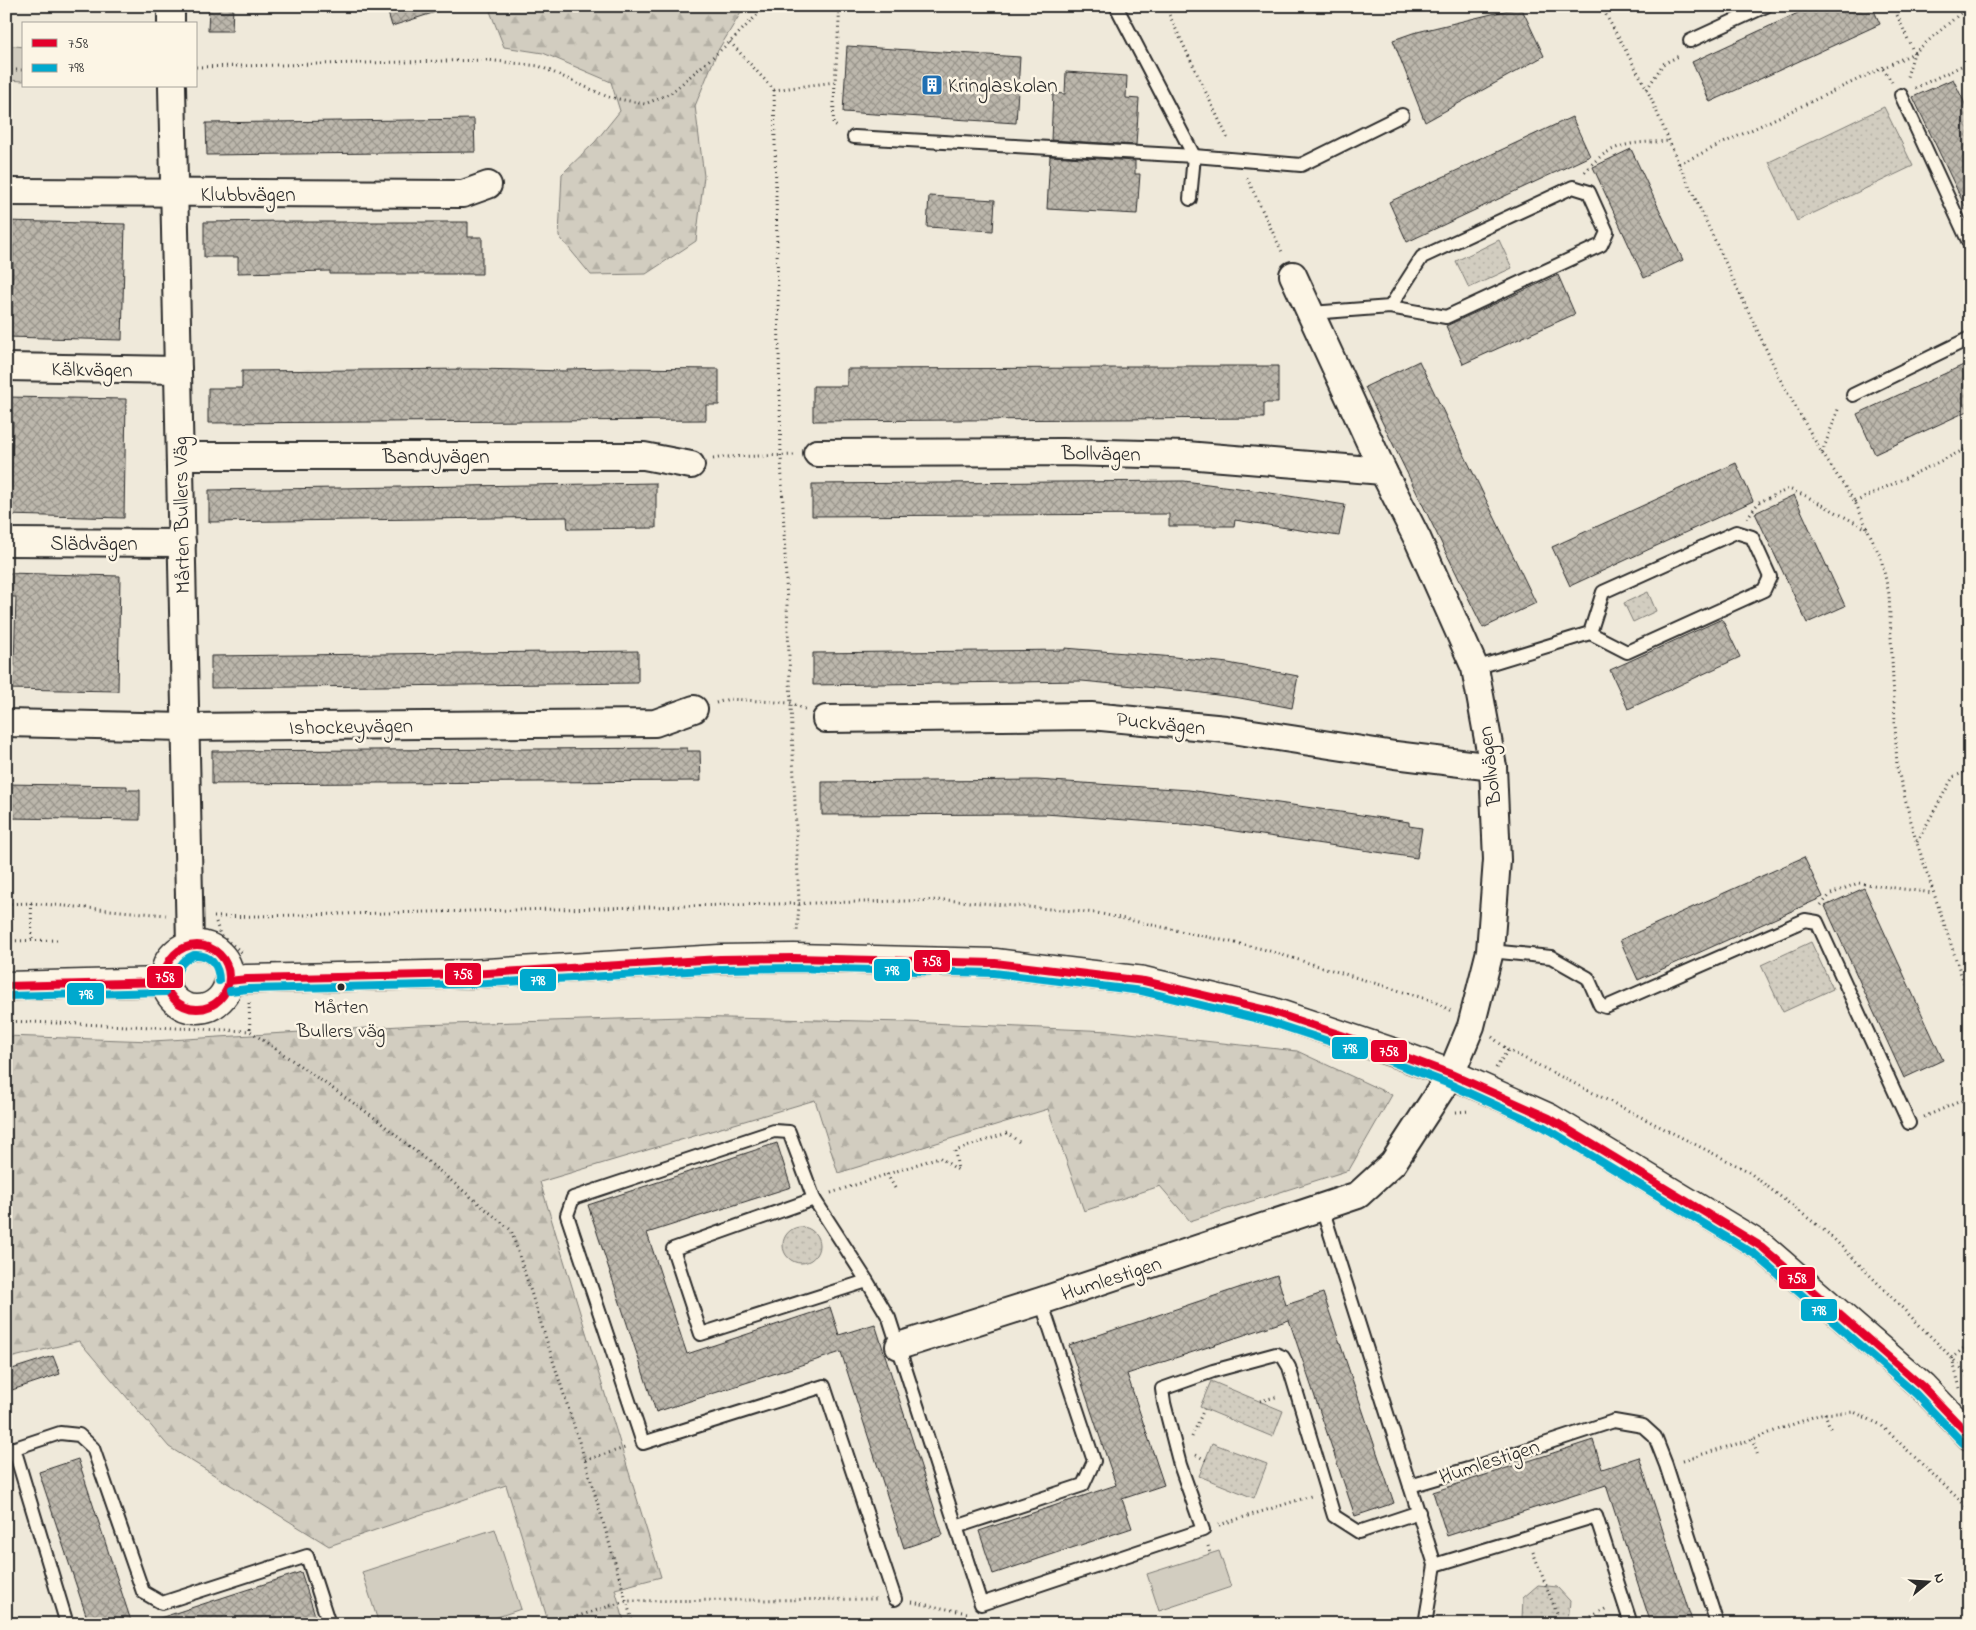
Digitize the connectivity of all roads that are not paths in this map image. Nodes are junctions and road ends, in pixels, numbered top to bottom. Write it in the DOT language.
graph roads {
  1 [pos="171,6"];
  2 [pos="1116,6"];
  3 [pos="1766,6"];
  4 [pos="171,22"];
  5 [pos="1690,41"];
  6 [pos="172,88"];
  7 [pos="1901,95"];
  8 [pos="1402,115"];
  9 [pos="854,137"];
  10 [pos="1194,156"];
  11 [pos="488,185"];
  12 [pos="6,192"];
  13 [pos="174,193"];
  14 [pos="1190,199"];
  15 [pos="1970,245"];
  16 [pos="1293,275"];
  17 [pos="1390,307"];
  18 [pos="1310,313"];
  19 [pos="1970,338"];
  20 [pos="6,367"];
  21 [pos="178,370"];
  22 [pos="1853,395"];
  23 [pos="817,453"];
  24 [pos="180,456"];
  25 [pos="691,465"];
  26 [pos="1383,471"];
  27 [pos="6,542"];
  28 [pos="182,543"];
  29 [pos="1590,633"];
  30 [pos="1475,668"];
  31 [pos="694,709"];
  32 [pos="826,719"];
  33 [pos="6,723"];
  34 [pos="185,727"];
  35 [pos="1493,768"];
  36 [pos="190,944"];
  37 [pos="1490,951"];
  38 [pos="165,982"];
  39 [pos="229,982"];
  40 [pos="6,986"];
  41 [pos="1450,1074"];
  42 [pos="1909,1123"];
  43 [pos="814,1199"];
  44 [pos="1322,1208"];
  45 [pos="867,1280"];
  46 [pos="1042,1301"];
  47 [pos="899,1346"];
  48 [pos="1970,1436"];
  49 [pos="10,1449"];
  50 [pos="1410,1486"];
  51 [pos="1419,1512"];
  52 [pos="956,1527"];
  53 [pos="1435,1565"];
  54 [pos="895,1599"];
  55 [pos="67,1624"];
  56 [pos="329,1624"];
  57 [pos="1425,1624"];
  58 [pos="1631,1624"];
  59 [pos="1717,1624"];
  1 -- 4 [label="street"];
  2 -- 10 [label="lane"];
  3 -- 5 [label="lane"];
  6 -- 13 [label="street, Mårten Bullers Väg"];
  7 -- 15 [label="lane"];
  8 -- 10 [label="lane"];
  9 -- 10 [label="lane"];
  10 -- 14 [label="lane"];
  11 -- 13 [label="street, Klubbvägen"];
  12 -- 13 [label="street, Klubbvägen"];
  13 -- 21 [label="street, Mårten Bullers Väg"];
  16 -- 18 [label="street, Bollvägen"];
  17 -- 17 [label="lane"];
  17 -- 18 [label="lane"];
  18 -- 26 [label="street, Bollvägen"];
  19 -- 22 [label="lane"];
  20 -- 21 [label="street, Kälkvägen"];
  21 -- 24 [label="street, Mårten Bullers Väg"];
  23 -- 26 [label="street, Bollvägen"];
  24 -- 25 [label="street, Bandyvägen"];
  24 -- 28 [label="street, Mårten Bullers Väg"];
  26 -- 30 [label="street, Bollvägen"];
  27 -- 28 [label="street, Slädvägen"];
  28 -- 34 [label="street, Mårten Bullers Väg"];
  29 -- 29 [label="lane"];
  29 -- 30 [label="lane"];
  30 -- 35 [label="street, Bollvägen"];
  31 -- 34 [label="street, Ishockeyvägen"];
  32 -- 35 [label="street, Puckvägen"];
  33 -- 34 [label="street, Ishockeyvägen"];
  34 -- 36 [label="street, Mårten Bullers Väg"];
  35 -- 37 [label="street, Bollvägen"];
  36 -- 38 [label="street"];
  36 -- 39 [label="street"];
  37 -- 41 [label="street, Bollvägen"];
  37 -- 42 [label="lane"];
  38 -- 39 [label="street"];
  38 -- 40 [label="street"];
  39 -- 41 [label="street"];
  41 -- 44 [label="street, Humlestigen"];
  41 -- 48 [label="street"];
  43 -- 45 [label="lane"];
  43 -- 45 [label="lane"];
  43 -- 54 [label="lane"];
  44 -- 46 [label="street, Humlestigen"];
  44 -- 50 [label="lane, Humlestigen"];
  45 -- 47 [label="lane"];
  46 -- 47 [label="street, Humlestigen"];
  46 -- 52 [label="lane"];
  47 -- 52 [label="lane"];
  49 -- 55 [label="lane"];
  49 -- 56 [label="lane"];
  50 -- 51 [label="lane"];
  50 -- 59 [label="lane, Humlestigen"];
  51 -- 52 [label="lane"];
  51 -- 53 [label="lane"];
  53 -- 57 [label="lane"];
  53 -- 58 [label="lane"];
}
